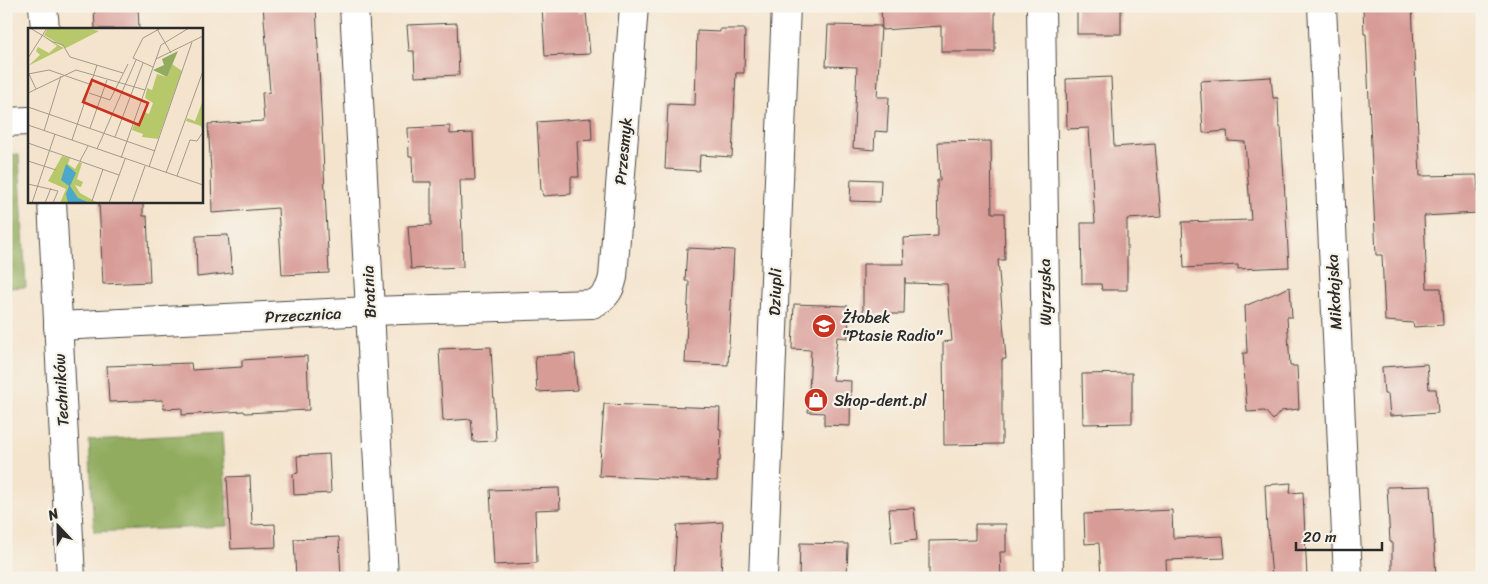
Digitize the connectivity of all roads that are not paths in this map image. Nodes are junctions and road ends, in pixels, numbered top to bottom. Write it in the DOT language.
graph roads {
  1 [pos="43,6"];
  2 [pos="354,6"];
  3 [pos="634,6"];
  4 [pos="786,6"];
  5 [pos="1040,6"];
  6 [pos="1322,6"];
  7 [pos="45,28"];
  8 [pos="28,121"];
  9 [pos="6,122"];
  10 [pos="52,202"];
  11 [pos="606,295"];
  12 [pos="370,311"];
  13 [pos="58,326"];
  14 [pos="71,578"];
  15 [pos="384,578"];
  16 [pos="764,578"];
  17 [pos="1049,578"];
  18 [pos="1348,578"];
  1 -- 7 [label="street"];
  2 -- 12 [label="street, Bratnia"];
  3 -- 11 [label="street, Przesmyk"];
  4 -- 16 [label="street, Dziupli"];
  5 -- 17 [label="street, Wyrzyska"];
  6 -- 18 [label="street, Mikołajska"];
  8 -- 9 [label="street"];
  10 -- 13 [label="street, Techników"];
  11 -- 12 [label="street, Przecznica"];
  12 -- 13 [label="street, Przecznica"];
  12 -- 15 [label="street, Bratnia"];
  13 -- 14 [label="street, Techników"];
}
